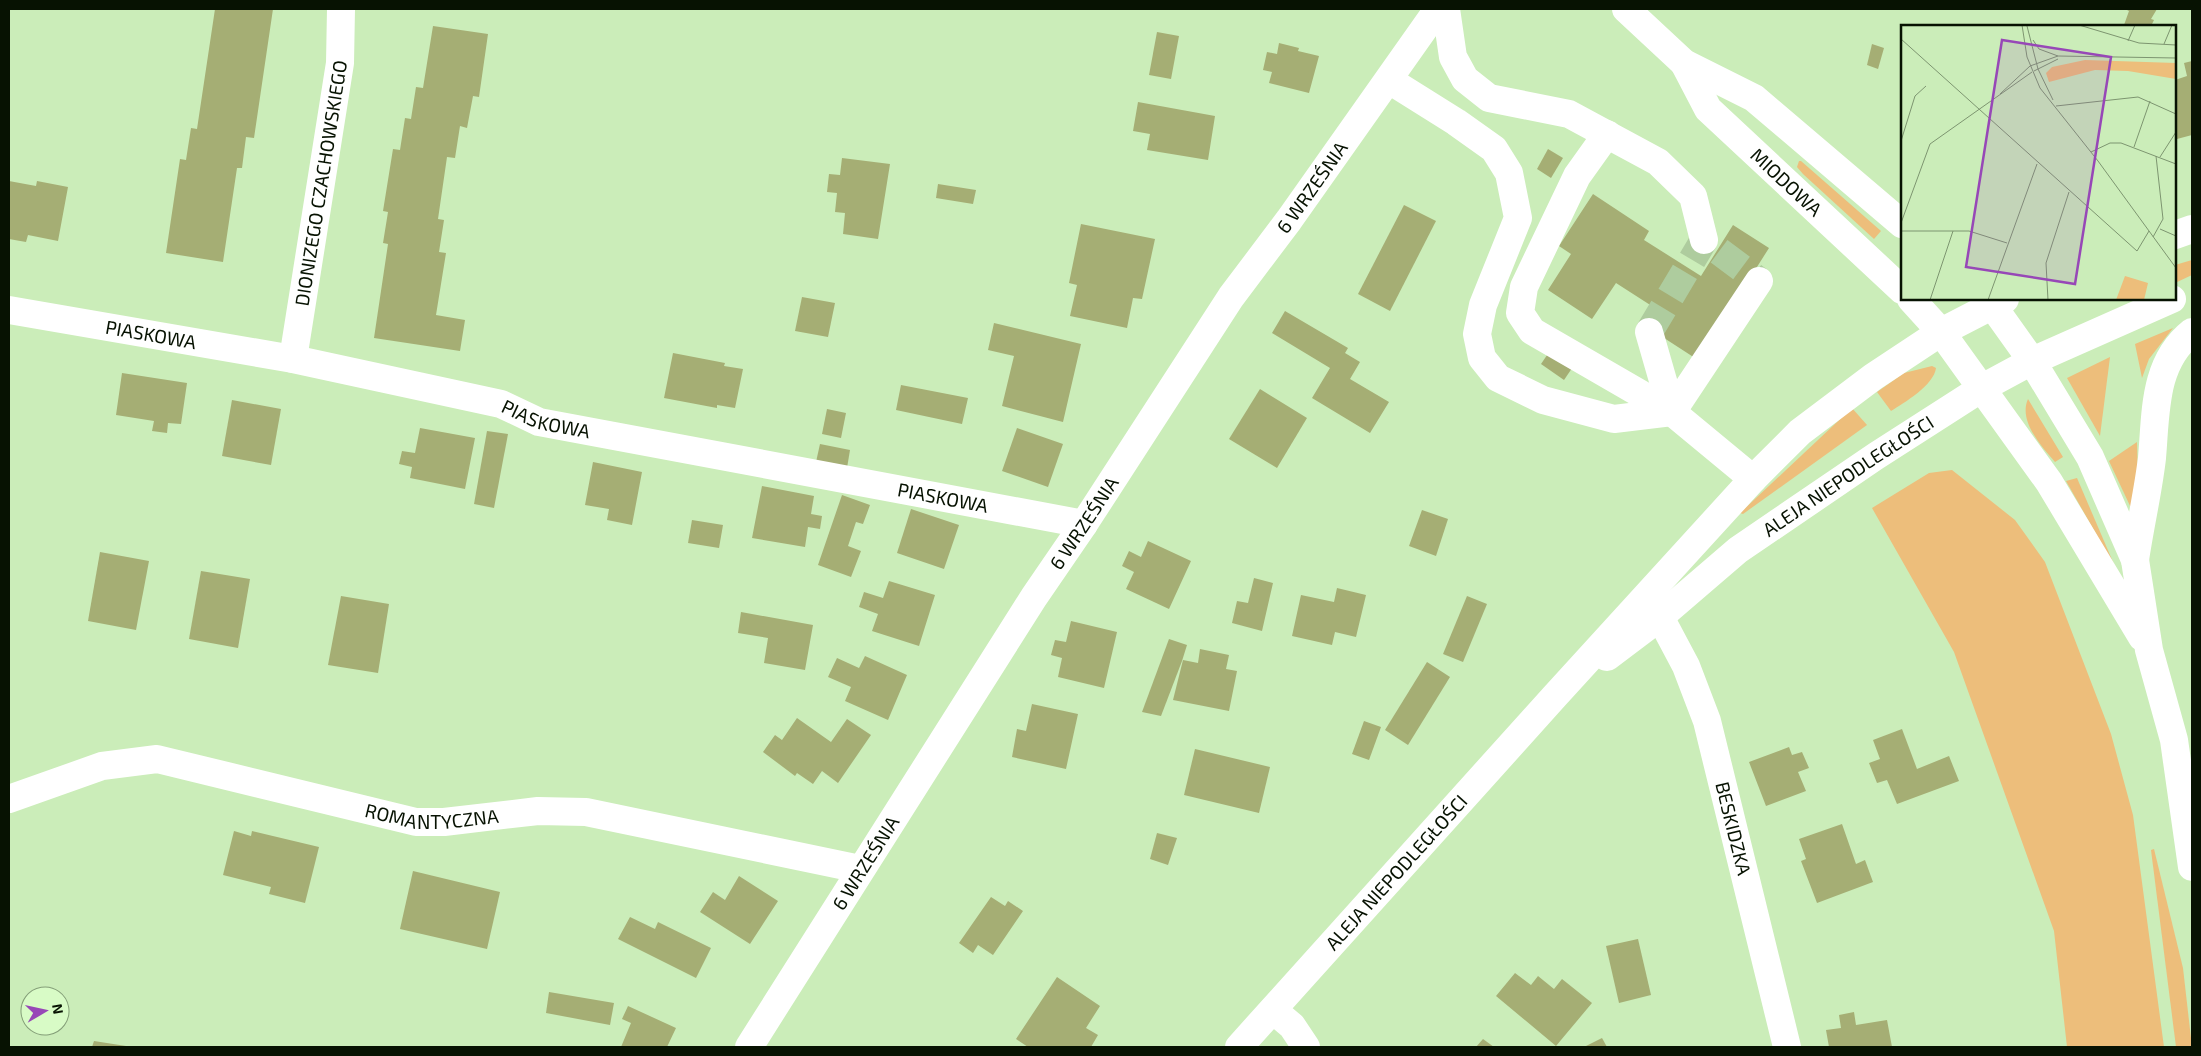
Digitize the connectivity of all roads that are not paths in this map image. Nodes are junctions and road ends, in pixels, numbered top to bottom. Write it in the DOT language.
graph roads {
  1 [pos="341,9"];
  2 [pos="1438,9"];
  3 [pos="1446,9"];
  4 [pos="1626,9"];
  5 [pos="1684,63"];
  6 [pos="1389,80"];
  7 [pos="1607,134"];
  8 [pos="1901,223"];
  9 [pos="2192,229"];
  10 [pos="2176,235"];
  11 [pos="1704,240"];
  12 [pos="1759,281"];
  13 [pos="1901,289"];
  14 [pos="2192,290"];
  15 [pos="2176,297"];
  16 [pos="1912,300"];
  17 [pos="2169,300"];
  18 [pos="1994,301"];
  19 [pos="9,310"];
  20 [pos="1649,332"];
  21 [pos="1941,332"];
  22 [pos="2192,332"];
  23 [pos="293,359"];
  24 [pos="2032,362"];
  25 [pos="1982,388"];
  26 [pos="1672,412"];
  27 [pos="1753,479"];
  28 [pos="1084,524"];
  29 [pos="2135,560"];
  30 [pos="1660,617"];
  31 [pos="2149,650"];
  32 [pos="1554,697"];
  33 [pos="9,799"];
  34 [pos="2192,867"];
  35 [pos="860,869"];
  36 [pos="1273,1010"];
  37 [pos="749,1047"];
  38 [pos="1239,1047"];
  39 [pos="1306,1047"];
  40 [pos="1787,1047"];
  1 -- 23 [label="street, DIONIZEGO CZACHOWSKIEGO"];
  2 -- 6 [label="street, 6 WRZEŚNIA"];
  3 -- 7 [label="street"];
  4 -- 5 [label="street, MIODOWA"];
  5 -- 8 [label="street, MIODOWA"];
  5 -- 13 [label="street, MIODOWA"];
  6 -- 26 [label="street"];
  6 -- 28 [label="street, 6 WRZEŚNIA"];
  7 -- 11 [label="street"];
  7 -- 26 [label="street"];
  9 -- 10 [label="street"];
  12 -- 26 [label="street"];
  14 -- 15 [label="street, ALEJA NIEPODLEGŁOŚCI"];
  16 -- 21 [label="street"];
  17 -- 24 [label="street, ALEJA NIEPODLEGŁOŚCI"];
  18 -- 21 [label="street, ALEJA NIEPODLEGŁOŚCI"];
  18 -- 24 [label="street"];
  19 -- 23 [label="street, PIASKOWA"];
  20 -- 26 [label="street"];
  21 -- 25 [label="street"];
  21 -- 27 [label="street, ALEJA NIEPODLEGŁOŚCI"];
  22 -- 29 [label="street"];
  23 -- 28 [label="street, PIASKOWA"];
  24 -- 25 [label="street, ALEJA NIEPODLEGŁOŚCI"];
  24 -- 29 [label="street"];
  25 -- 30 [label="street, ALEJA NIEPODLEGŁOŚCI"];
  25 -- 31 [label="street"];
  26 -- 27 [label="street"];
  27 -- 32 [label="street, ALEJA NIEPODLEGŁOŚCI"];
  28 -- 35 [label="street, 6 WRZEŚNIA"];
  29 -- 31 [label="street"];
  30 -- 32 [label="street, ALEJA NIEPODLEGŁOŚCI"];
  30 -- 40 [label="street, BESKIDZKA"];
  31 -- 34 [label="street"];
  32 -- 36 [label="street, ALEJA NIEPODLEGŁOŚCI"];
  33 -- 35 [label="street, ROMANTYCZNA"];
  35 -- 37 [label="street, 6 WRZEŚNIA"];
  36 -- 38 [label="street, ALEJA NIEPODLEGŁOŚCI"];
  36 -- 39 [label="street"];
}
